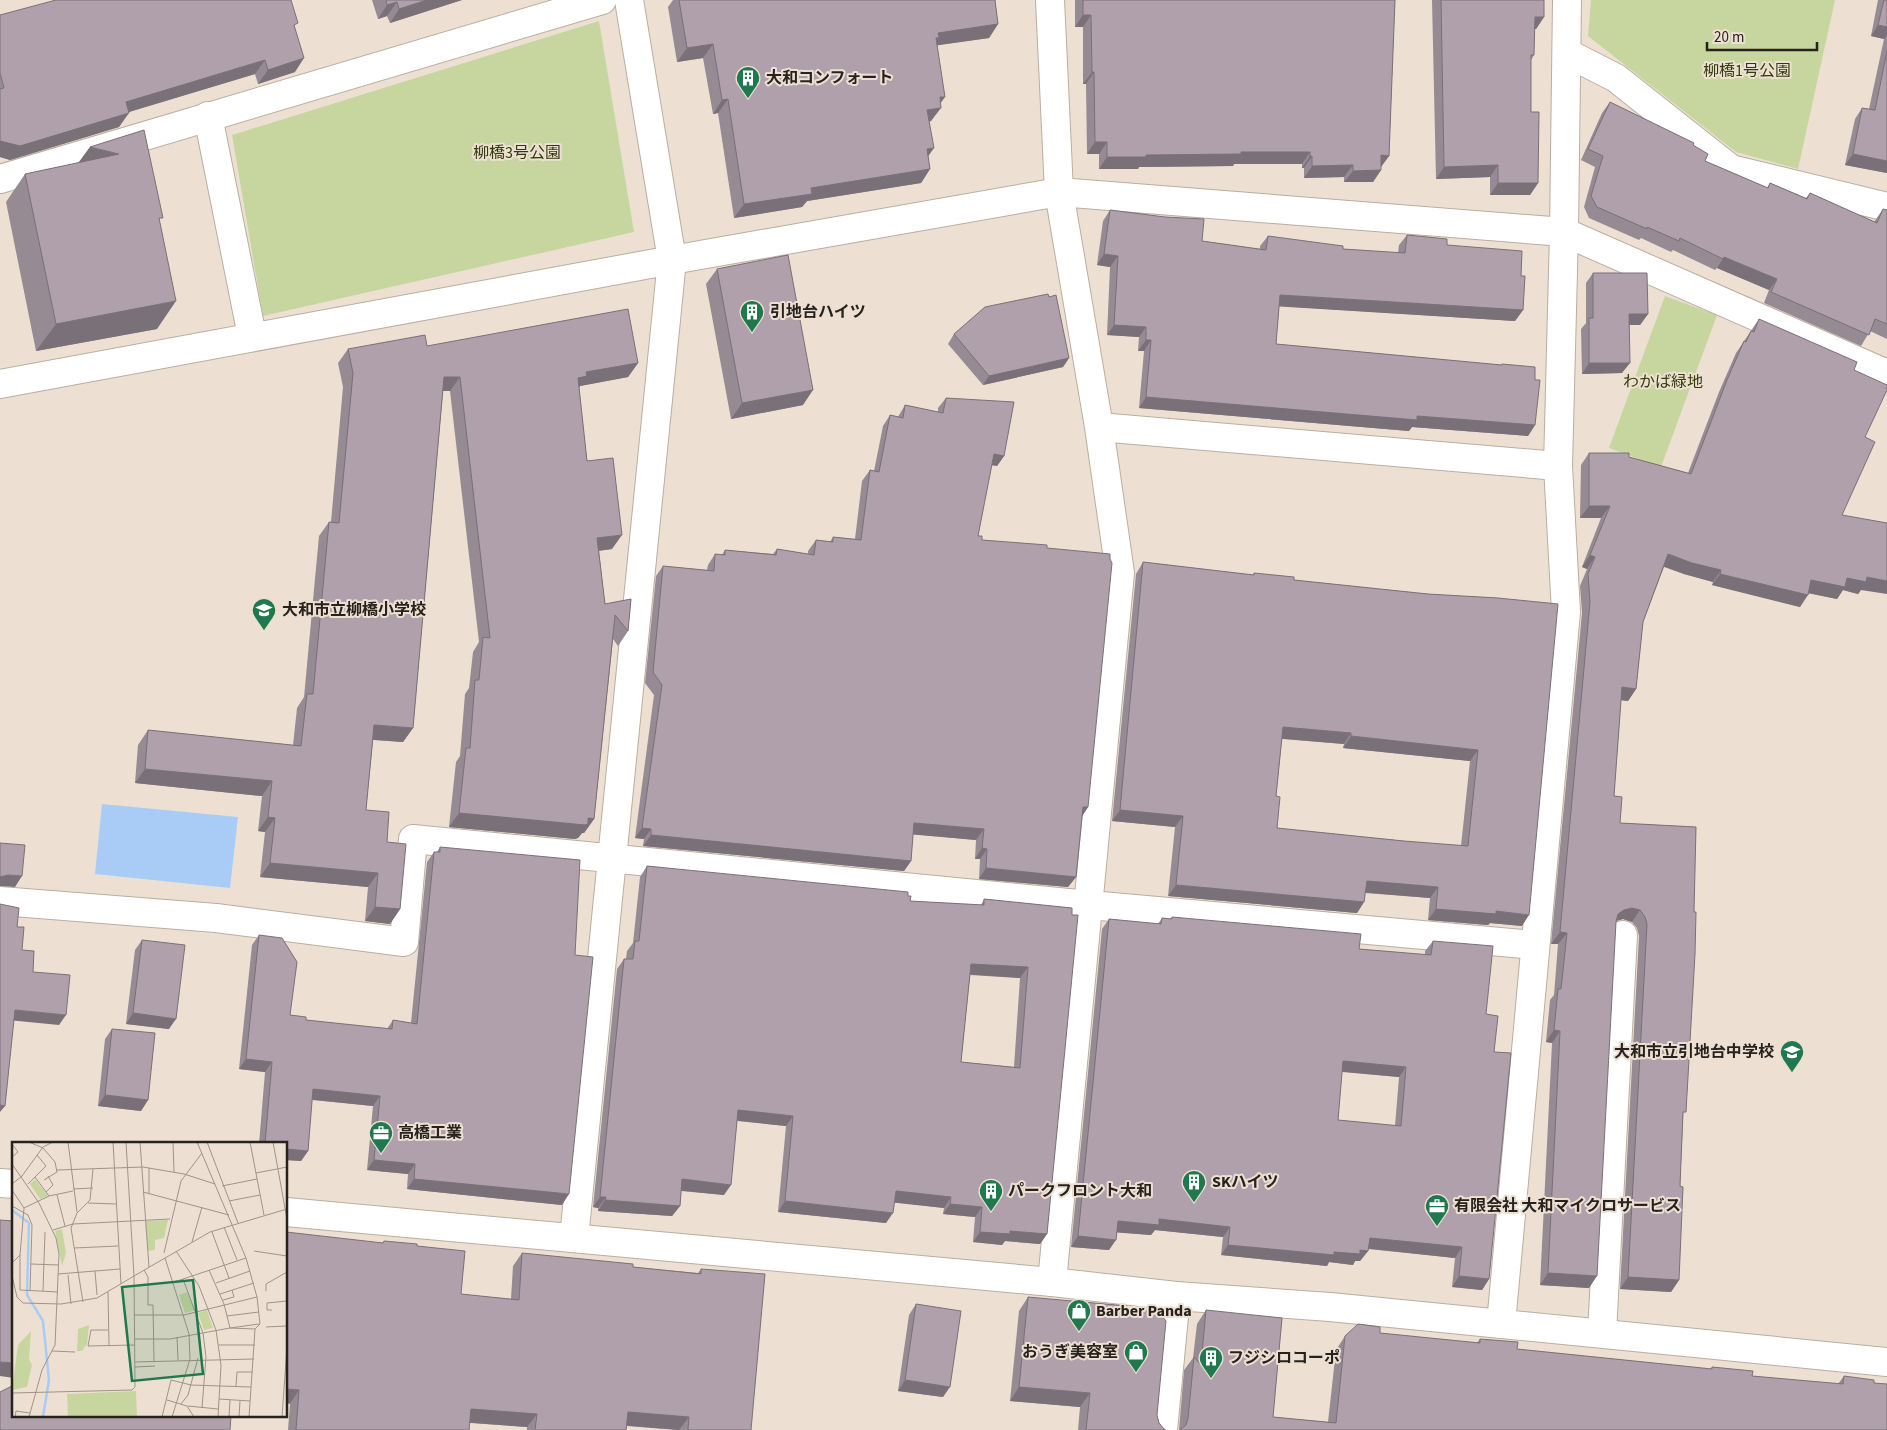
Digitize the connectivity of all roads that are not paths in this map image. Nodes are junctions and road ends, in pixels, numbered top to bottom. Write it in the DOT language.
graph roads {
  1 [pos="602,0"];
  2 [pos="629,0"];
  3 [pos="1050,0"];
  4 [pos="1567,0"];
  5 [pos="1567,53"];
  6 [pos="208,116"];
  7 [pos="0,179"];
  8 [pos="1059,192"];
  9 [pos="1887,206"];
  10 [pos="1564,232"];
  11 [pos="672,260"];
  12 [pos="252,336"];
  13 [pos="1887,374"];
  14 [pos="0,384"];
  15 [pos="1099,427"];
  16 [pos="1558,466"];
  17 [pos="612,859"];
  18 [pos="0,901"];
  19 [pos="1088,904"];
  20 [pos="1623,935"];
  21 [pos="1534,945"];
  22 [pos="288,1212"];
  23 [pos="574,1238"];
  24 [pos="1052,1282"];
  25 [pos="1176,1296"];
  26 [pos="1501,1324"];
  27 [pos="1602,1334"];
  28 [pos="1887,1362"];
  29 [pos="1163,1430"];
  1 -- 6 [label="street"];
  2 -- 11 [label="street"];
  3 -- 8 [label="street"];
  4 -- 5 [label="street"];
  5 -- 9 [label="street"];
  5 -- 10 [label="street"];
  6 -- 7 [label="street"];
  6 -- 12 [label="street"];
  8 -- 10 [label="street"];
  8 -- 11 [label="street"];
  8 -- 15 [label="street"];
  10 -- 13 [label="street"];
  10 -- 16 [label="street"];
  11 -- 12 [label="street"];
  11 -- 17 [label="street"];
  12 -- 14 [label="street"];
  15 -- 16 [label="street"];
  15 -- 19 [label="street"];
  16 -- 21 [label="street"];
  17 -- 18 [label="street"];
  17 -- 19 [label="street"];
  17 -- 23 [label="street"];
  19 -- 21 [label="street"];
  19 -- 24 [label="street"];
  20 -- 27 [label="street"];
  21 -- 26 [label="street"];
  22 -- 23 [label="street"];
  23 -- 24 [label="street"];
  24 -- 25 [label="street"];
  25 -- 26 [label="street"];
  25 -- 29 [label="street"];
  26 -- 27 [label="street"];
  27 -- 28 [label="street"];
}
